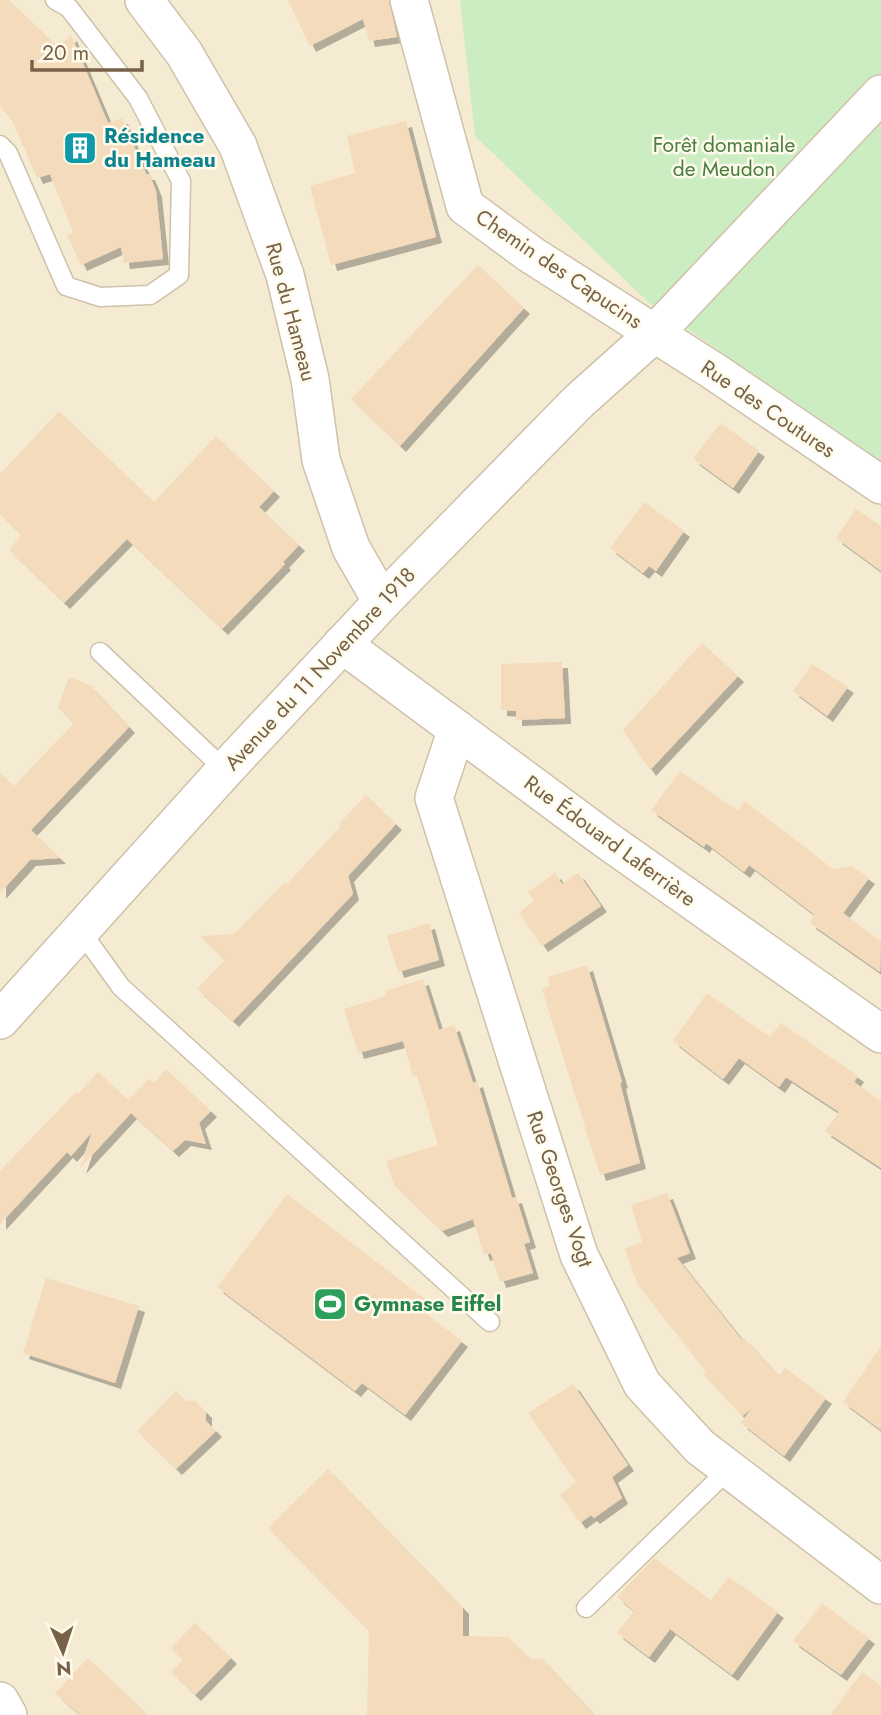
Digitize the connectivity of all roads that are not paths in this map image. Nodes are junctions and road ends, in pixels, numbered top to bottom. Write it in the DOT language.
graph roads {
  1 [pos="55,0"];
  2 [pos="144,0"];
  3 [pos="409,0"];
  4 [pos="881,93"];
  5 [pos="0,145"];
  6 [pos="655,333"];
  7 [pos="881,485"];
  8 [pos="382,602"];
  9 [pos="342,645"];
  10 [pos="100,652"];
  11 [pos="457,729"];
  12 [pos="225,770"];
  13 [pos="80,930"];
  14 [pos="0,1020"];
  15 [pos="881,1034"];
  16 [pos="490,1322"];
  17 [pos="729,1469"];
  18 [pos="881,1585"];
  19 [pos="586,1608"];
  20 [pos="0,1702"];
  21 [pos="8,1715"];
  1 -- 5 [label="lane"];
  2 -- 8 [label="street, Rue du Hameau"];
  3 -- 6 [label="street, Chemin des Capucins"];
  4 -- 6 [label="street, Avenue du 11 Novembre 1918"];
  6 -- 7 [label="street, Rue des Coutures"];
  6 -- 8 [label="street, Avenue du 11 Novembre 1918"];
  8 -- 9 [label="street, Avenue du 11 Novembre 1918"];
  9 -- 11 [label="street, Rue Édouard Laferrière"];
  9 -- 12 [label="street, Avenue du 11 Novembre 1918"];
  10 -- 12 [label="lane"];
  11 -- 15 [label="street, Rue Édouard Laferrière"];
  11 -- 17 [label="street, Rue Georges Vogt"];
  12 -- 13 [label="street, Avenue du 11 Novembre 1918"];
  13 -- 14 [label="street, Avenue du 11 Novembre 1918"];
  13 -- 16 [label="lane"];
  17 -- 18 [label="street, Rue Georges Vogt"];
  17 -- 19 [label="lane"];
  20 -- 21 [label="street"];
}
